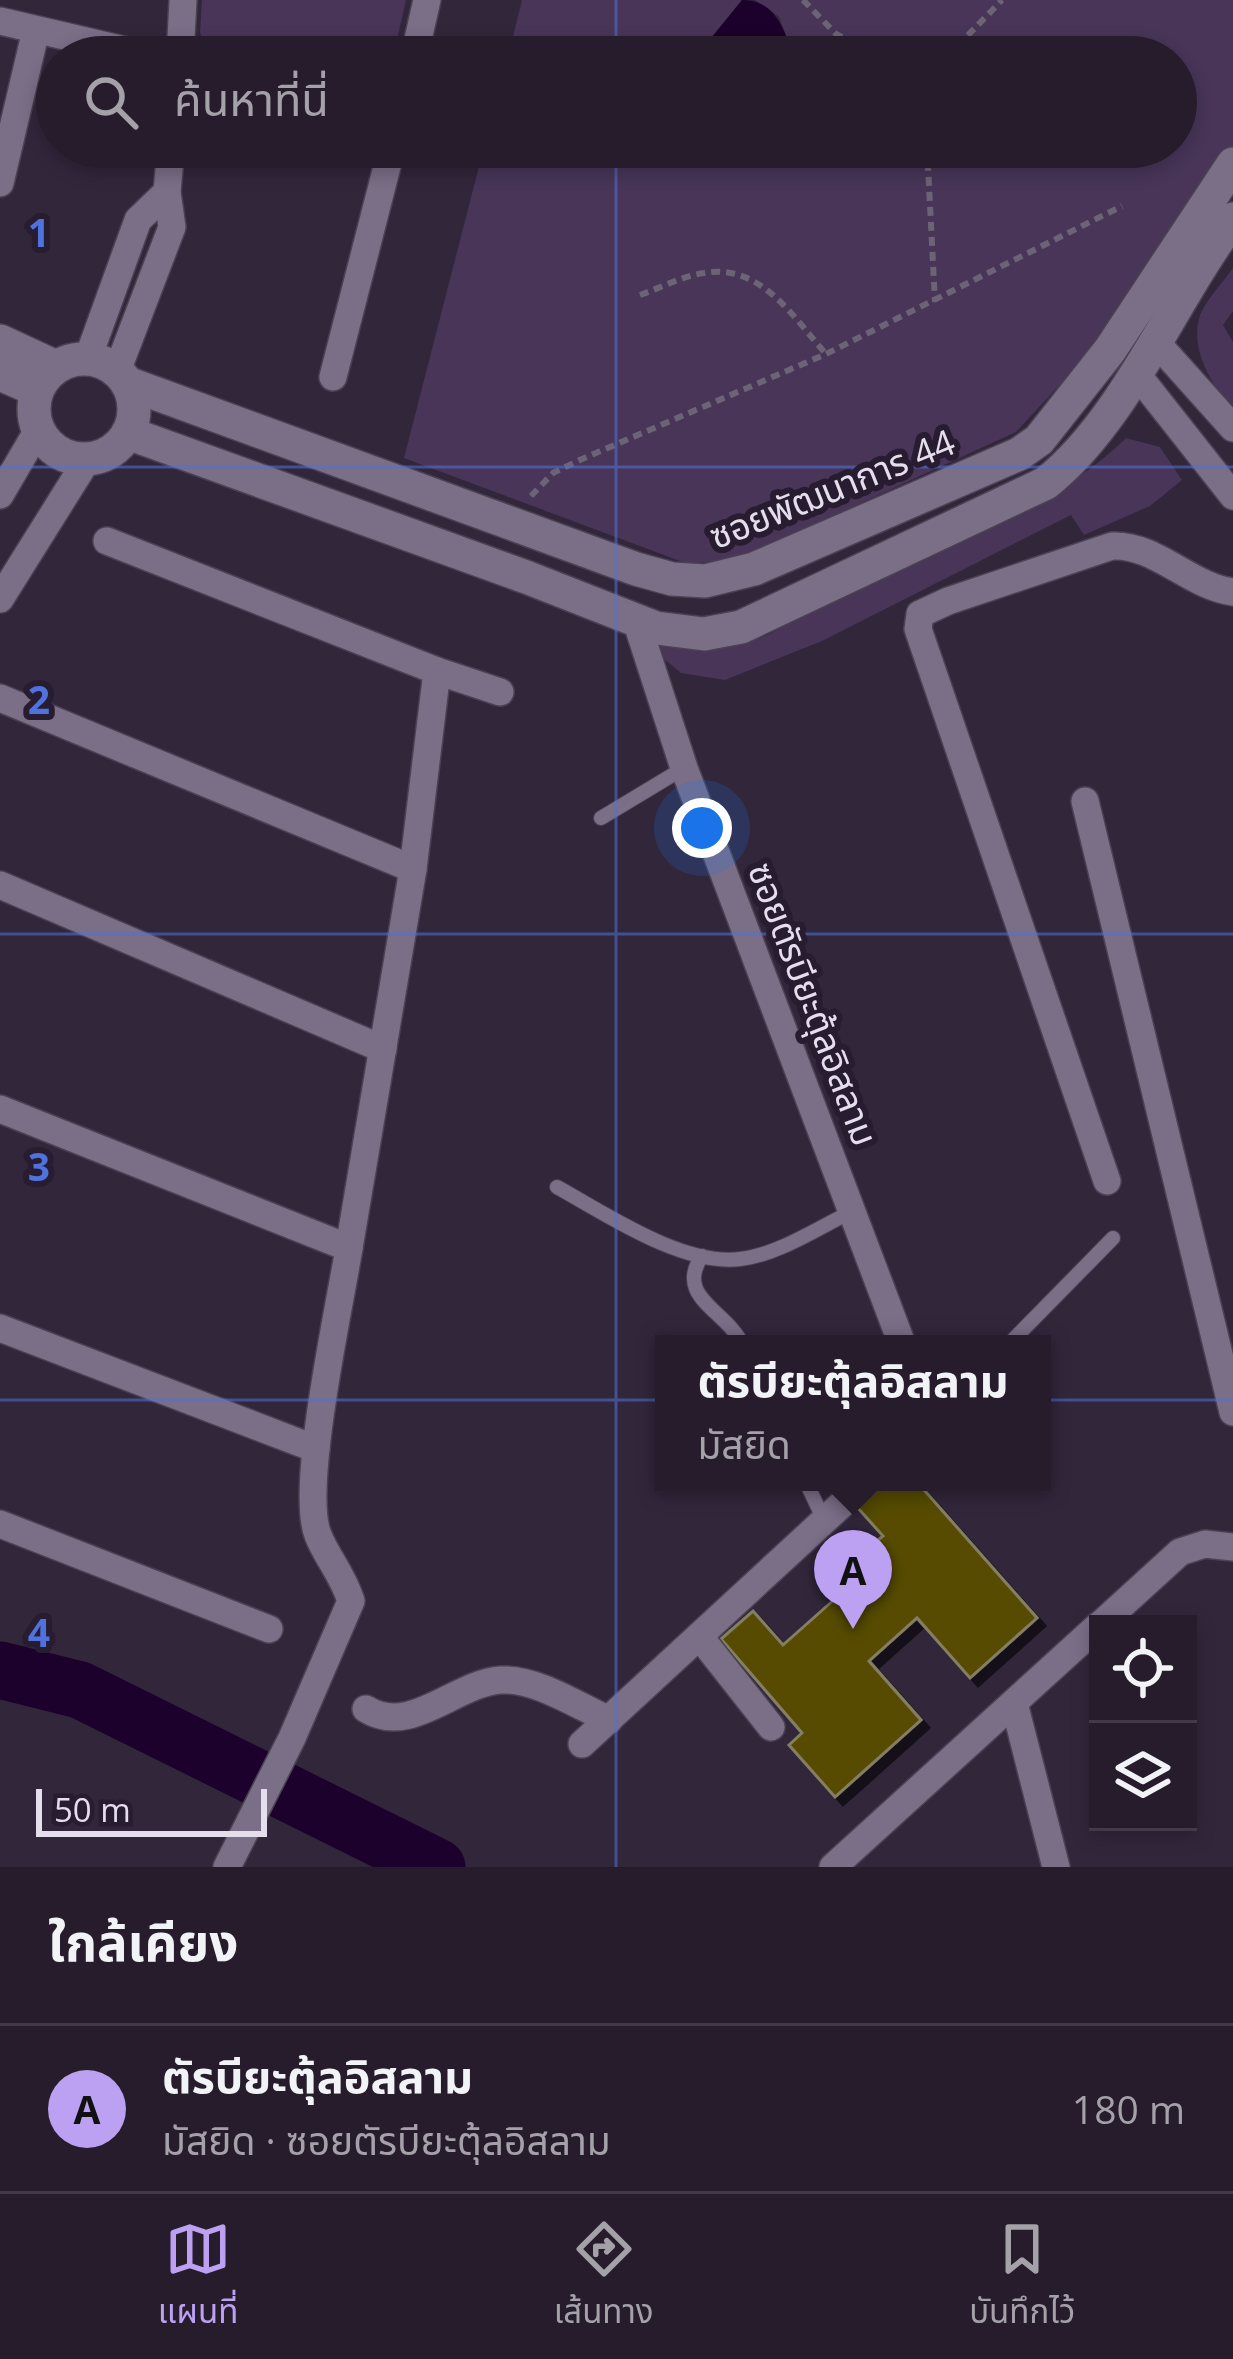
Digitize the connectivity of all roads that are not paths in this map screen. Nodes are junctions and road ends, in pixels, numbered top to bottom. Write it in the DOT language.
graph roads {
  1 [pos="183,0"];
  2 [pos="427,0"];
  3 [pos="0,21"];
  4 [pos="36,31"];
  5 [pos="59,36"];
  6 [pos="181,36"];
  7 [pos="418,36"];
  8 [pos="1233,164"];
  9 [pos="170,168"];
  10 [pos="387,168"];
  11 [pos="0,183"];
  12 [pos="1233,219"];
  13 [pos="1143,330"];
  14 [pos="0,341"];
  15 [pos="1110,350"];
  16 [pos="1136,373"];
  17 [pos="0,374"];
  18 [pos="85,374"];
  19 [pos="333,377"];
  20 [pos="1233,428"];
  21 [pos="38,430"];
  22 [pos="128,433"];
  23 [pos="87,460"];
  24 [pos="0,495"];
  25 [pos="1233,496"];
  26 [pos="107,541"];
  27 [pos="1233,592"];
  28 [pos="0,599"];
  29 [pos="635,620"];
  30 [pos="437,671"];
  31 [pos="500,692"];
  32 [pos="0,698"];
  33 [pos="684,768"];
  34 [pos="1085,800"];
  35 [pos="601,818"];
  36 [pos="413,869"];
  37 [pos="0,886"];
  38 [pos="383,1049"];
  39 [pos="0,1109"];
  40 [pos="1107,1181"];
  41 [pos="557,1187"];
  42 [pos="853,1211"];
  43 [pos="1113,1238"];
  44 [pos="350,1248"];
  45 [pos="702,1256"];
  46 [pos="0,1328"];
  47 [pos="738,1335"];
  48 [pos="899,1335"];
  49 [pos="1018,1335"];
  50 [pos="1233,1412"];
  51 [pos="316,1449"];
  52 [pos="810,1491"];
  53 [pos="856,1491"];
  54 [pos="824,1520"];
  55 [pos="0,1524"];
  56 [pos="1233,1547"];
  57 [pos="1110,1615"];
  58 [pos="269,1629"];
  59 [pos="1089,1634"];
  60 [pos="700,1637"];
  61 [pos="1014,1703"];
  62 [pos="366,1709"];
  63 [pos="609,1720"];
  64 [pos="771,1727"];
  65 [pos="582,1744"];
  66 [pos="227,1867"];
  67 [pos="833,1867"];
  68 [pos="1056,1867"];
  1 -- 6 [label="street"];
  2 -- 7 [label="street"];
  3 -- 4 [label="street"];
  4 -- 5 [label="street"];
  4 -- 11 [label="street"];
  8 -- 13 [label="street, ซอยพัฒนาการ 44"];
  9 -- 18 [label="street"];
  10 -- 19 [label="street"];
  12 -- 13 [label="street, ซอยพัฒนาการ 44"];
  13 -- 15 [label="street, ซอยพัฒนาการ 44"];
  13 -- 16 [label="street, ซอยพัฒนาการ 44"];
  13 -- 20 [label="street"];
  14 -- 18 [label="street, ซอยพัฒนาการ 44"];
  15 -- 16 [label="street"];
  15 -- 18 [label="street, ซอยพัฒนาการ 44"];
  16 -- 25 [label="street"];
  16 -- 29 [label="street, ซอยพัฒนาการ 44"];
  17 -- 18 [label="street, ซอยพัฒนาการ 44"];
  18 -- 21 [label="street"];
  18 -- 22 [label="street"];
  21 -- 23 [label="street"];
  21 -- 24 [label="street"];
  22 -- 23 [label="street"];
  22 -- 29 [label="street, ซอยพัฒนาการ 44"];
  23 -- 28 [label="street"];
  26 -- 30 [label="street"];
  27 -- 40 [label="street"];
  29 -- 33 [label="street, ซอยตัรบียะตุ้ลอิสลาม"];
  30 -- 31 [label="street"];
  30 -- 36 [label="street"];
  32 -- 36 [label="street"];
  33 -- 35 [label="lane"];
  33 -- 42 [label="street, ซอยตัรบียะตุ้ลอิสลาม"];
  34 -- 50 [label="street"];
  36 -- 38 [label="street"];
  37 -- 38 [label="street"];
  38 -- 44 [label="street"];
  39 -- 44 [label="street"];
  41 -- 45 [label="lane"];
  42 -- 45 [label="lane"];
  42 -- 48 [label="street, ซอยตัรบียะตุ้ลอิสลาม"];
  43 -- 49 [label="lane"];
  44 -- 51 [label="street"];
  45 -- 47 [label="lane"];
  46 -- 51 [label="street"];
  51 -- 66 [label="street"];
  52 -- 54 [label="lane"];
  53 -- 54 [label="street"];
  54 -- 60 [label="street"];
  55 -- 58 [label="street"];
  56 -- 57 [label="street"];
  59 -- 61 [label="street"];
  60 -- 63 [label="street"];
  60 -- 64 [label="street"];
  61 -- 67 [label="street"];
  61 -- 68 [label="street"];
  62 -- 63 [label="street"];
  63 -- 65 [label="street"];
}
